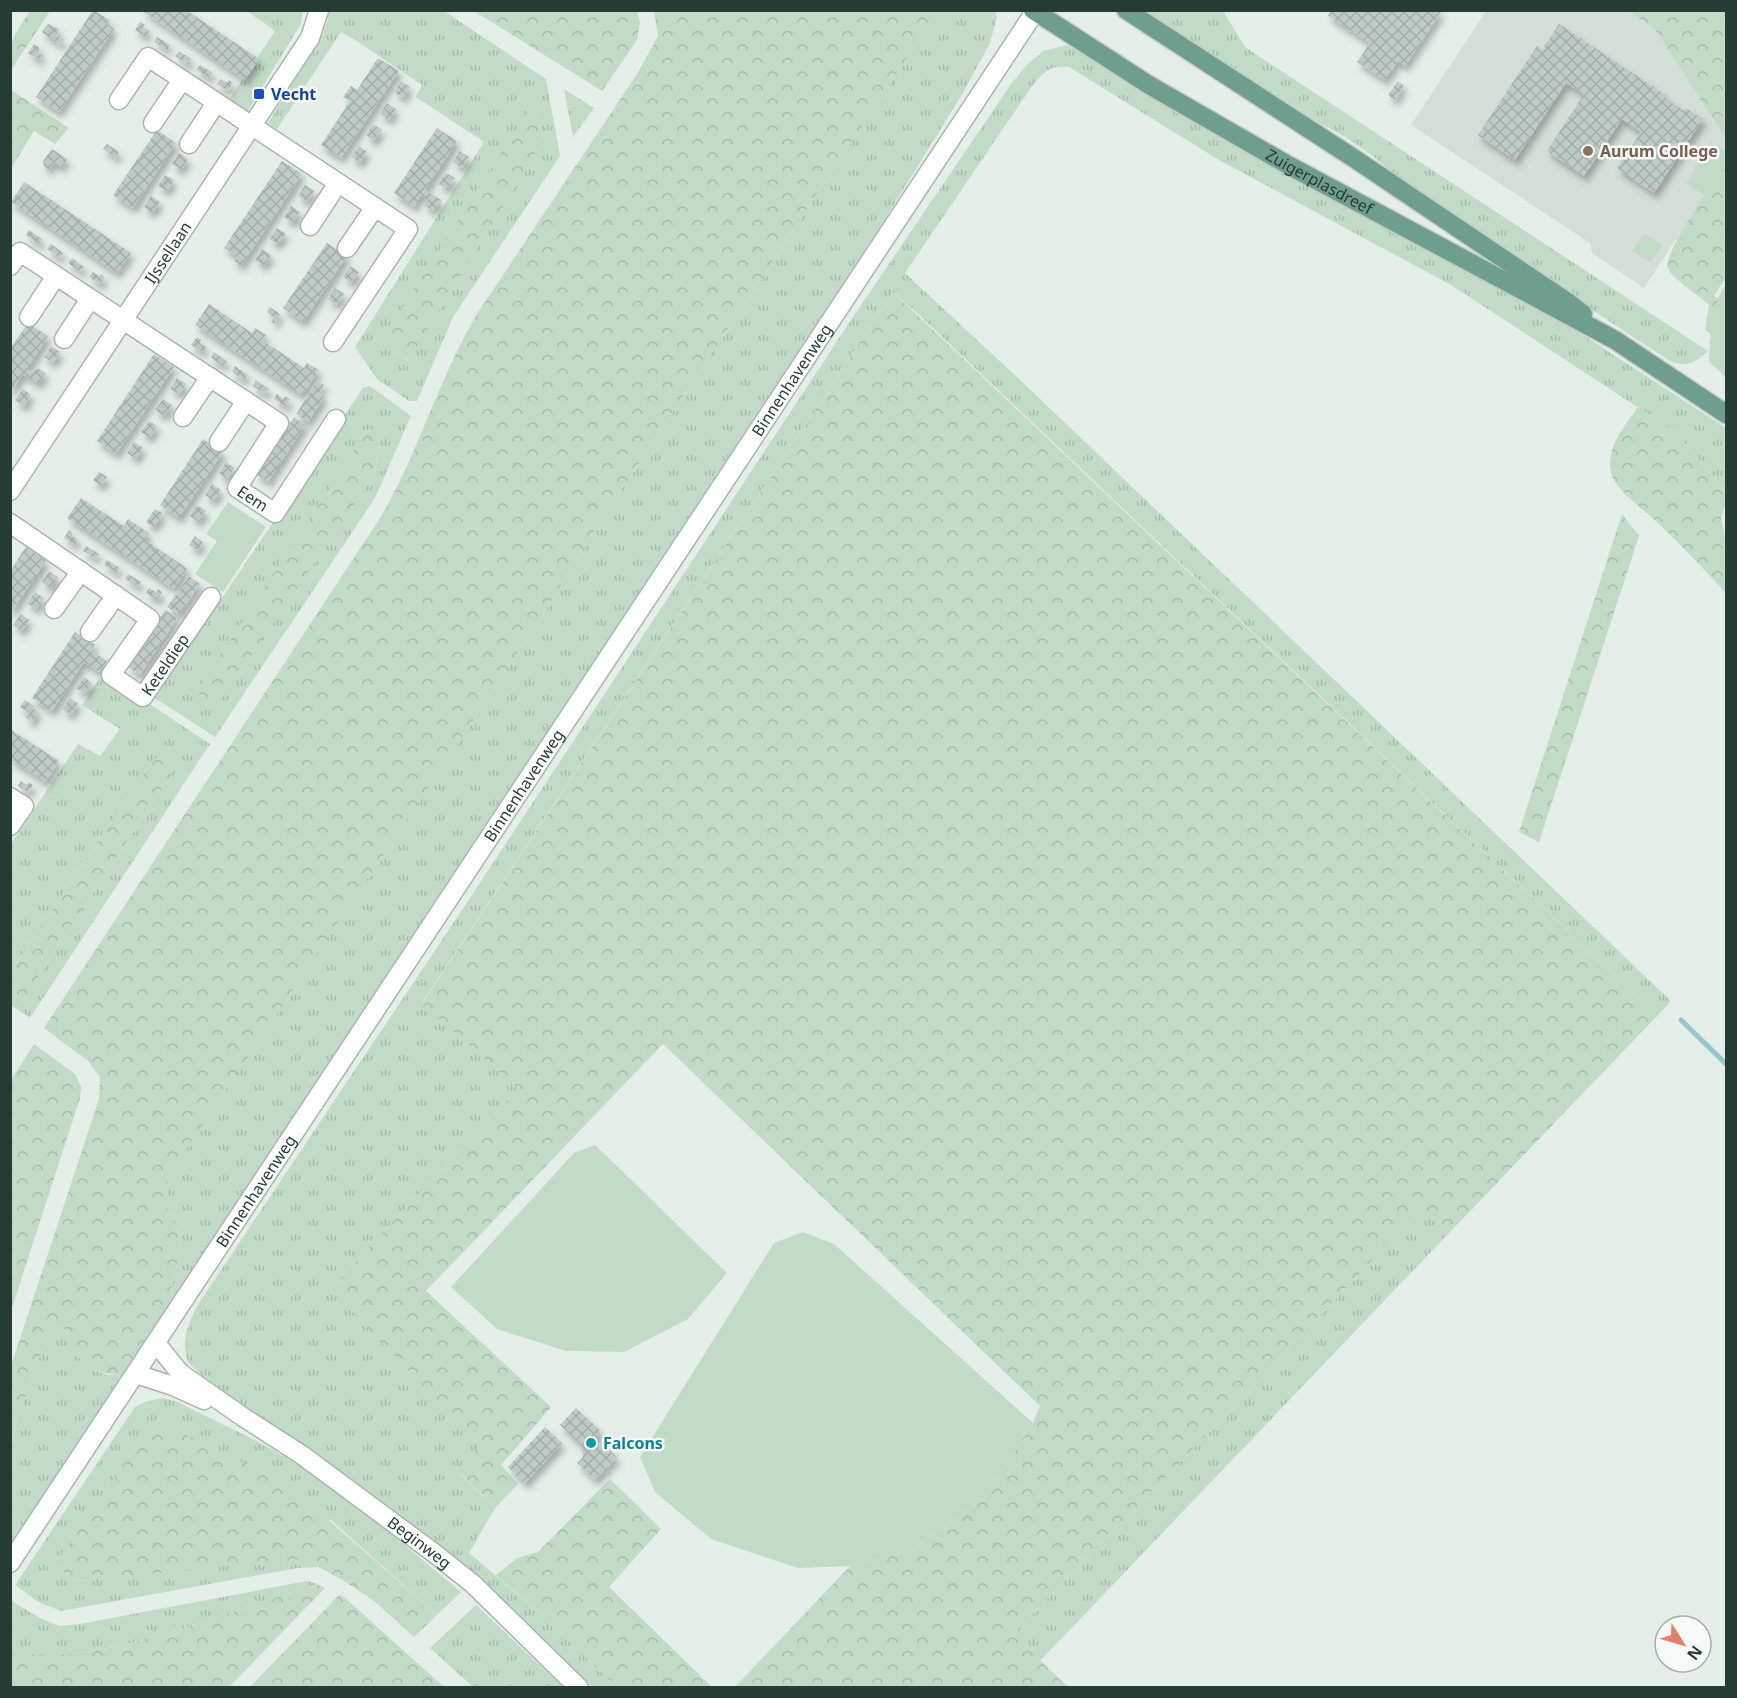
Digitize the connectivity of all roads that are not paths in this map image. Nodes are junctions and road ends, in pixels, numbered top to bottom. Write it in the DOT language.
graph roads {
  1 [pos="319,10"];
  2 [pos="1126,10"];
  3 [pos="1035,11"];
  4 [pos="182,80"];
  5 [pos="119,100"];
  6 [pos="216,103"];
  7 [pos="153,123"];
  8 [pos="252,126"];
  9 [pos="189,144"];
  10 [pos="338,183"];
  11 [pos="375,207"];
  12 [pos="310,226"];
  13 [pos="347,248"];
  14 [pos="10,266"];
  15 [pos="56,276"];
  16 [pos="90,299"];
  17 [pos="29,317"];
  18 [pos="123,321"];
  19 [pos="64,339"];
  20 [pos="1615,340"];
  21 [pos="333,342"];
  22 [pos="210,377"];
  23 [pos="246,401"];
  24 [pos="1726,414"];
  25 [pos="183,417"];
  26 [pos="336,418"];
  27 [pos="219,442"];
  28 [pos="10,491"];
  29 [pos="10,523"];
  30 [pos="81,571"];
  31 [pos="116,595"];
  32 [pos="212,597"];
  33 [pos="54,609"];
  34 [pos="90,632"];
  35 [pos="10,796"];
  36 [pos="10,826"];
  37 [pos="156,1343"];
  38 [pos="136,1374"];
  39 [pos="243,1417"];
  40 [pos="10,1563"];
  41 [pos="579,1688"];
  1 -- 8 [label="street, IJssellaan"];
  2 -- 20 [label="main road, Zuigerplasdreef"];
  3 -- 20 [label="main road, Zuigerplasdreef"];
  3 -- 37 [label="street, Binnenhavenweg"];
  4 -- 5 [label="street"];
  4 -- 6 [label="street"];
  4 -- 7 [label="street"];
  6 -- 8 [label="street"];
  6 -- 9 [label="street"];
  8 -- 10 [label="street"];
  8 -- 18 [label="street, IJssellaan"];
  10 -- 11 [label="street"];
  10 -- 12 [label="street"];
  11 -- 13 [label="street"];
  11 -- 21 [label="street"];
  14 -- 15 [label="street, Eem"];
  15 -- 16 [label="street, Eem"];
  15 -- 17 [label="street"];
  16 -- 18 [label="street, Eem"];
  16 -- 19 [label="street"];
  18 -- 22 [label="street, Eem"];
  18 -- 28 [label="street, IJssellaan"];
  20 -- 24 [label="main road, Zuigerplasdreef"];
  22 -- 23 [label="street, Eem"];
  22 -- 25 [label="street"];
  23 -- 26 [label="street, Eem"];
  23 -- 27 [label="street"];
  29 -- 30 [label="street, Keteldiep"];
  30 -- 31 [label="street, Keteldiep"];
  30 -- 33 [label="street"];
  31 -- 32 [label="street, Keteldiep"];
  31 -- 34 [label="street"];
  35 -- 36 [label="street"];
  37 -- 38 [label="street, Binnenhavenweg"];
  37 -- 39 [label="street, Beginweg"];
  38 -- 39 [label="street, Beginweg"];
  38 -- 40 [label="street, Binnenhavenweg"];
  39 -- 41 [label="street, Beginweg"];
}
